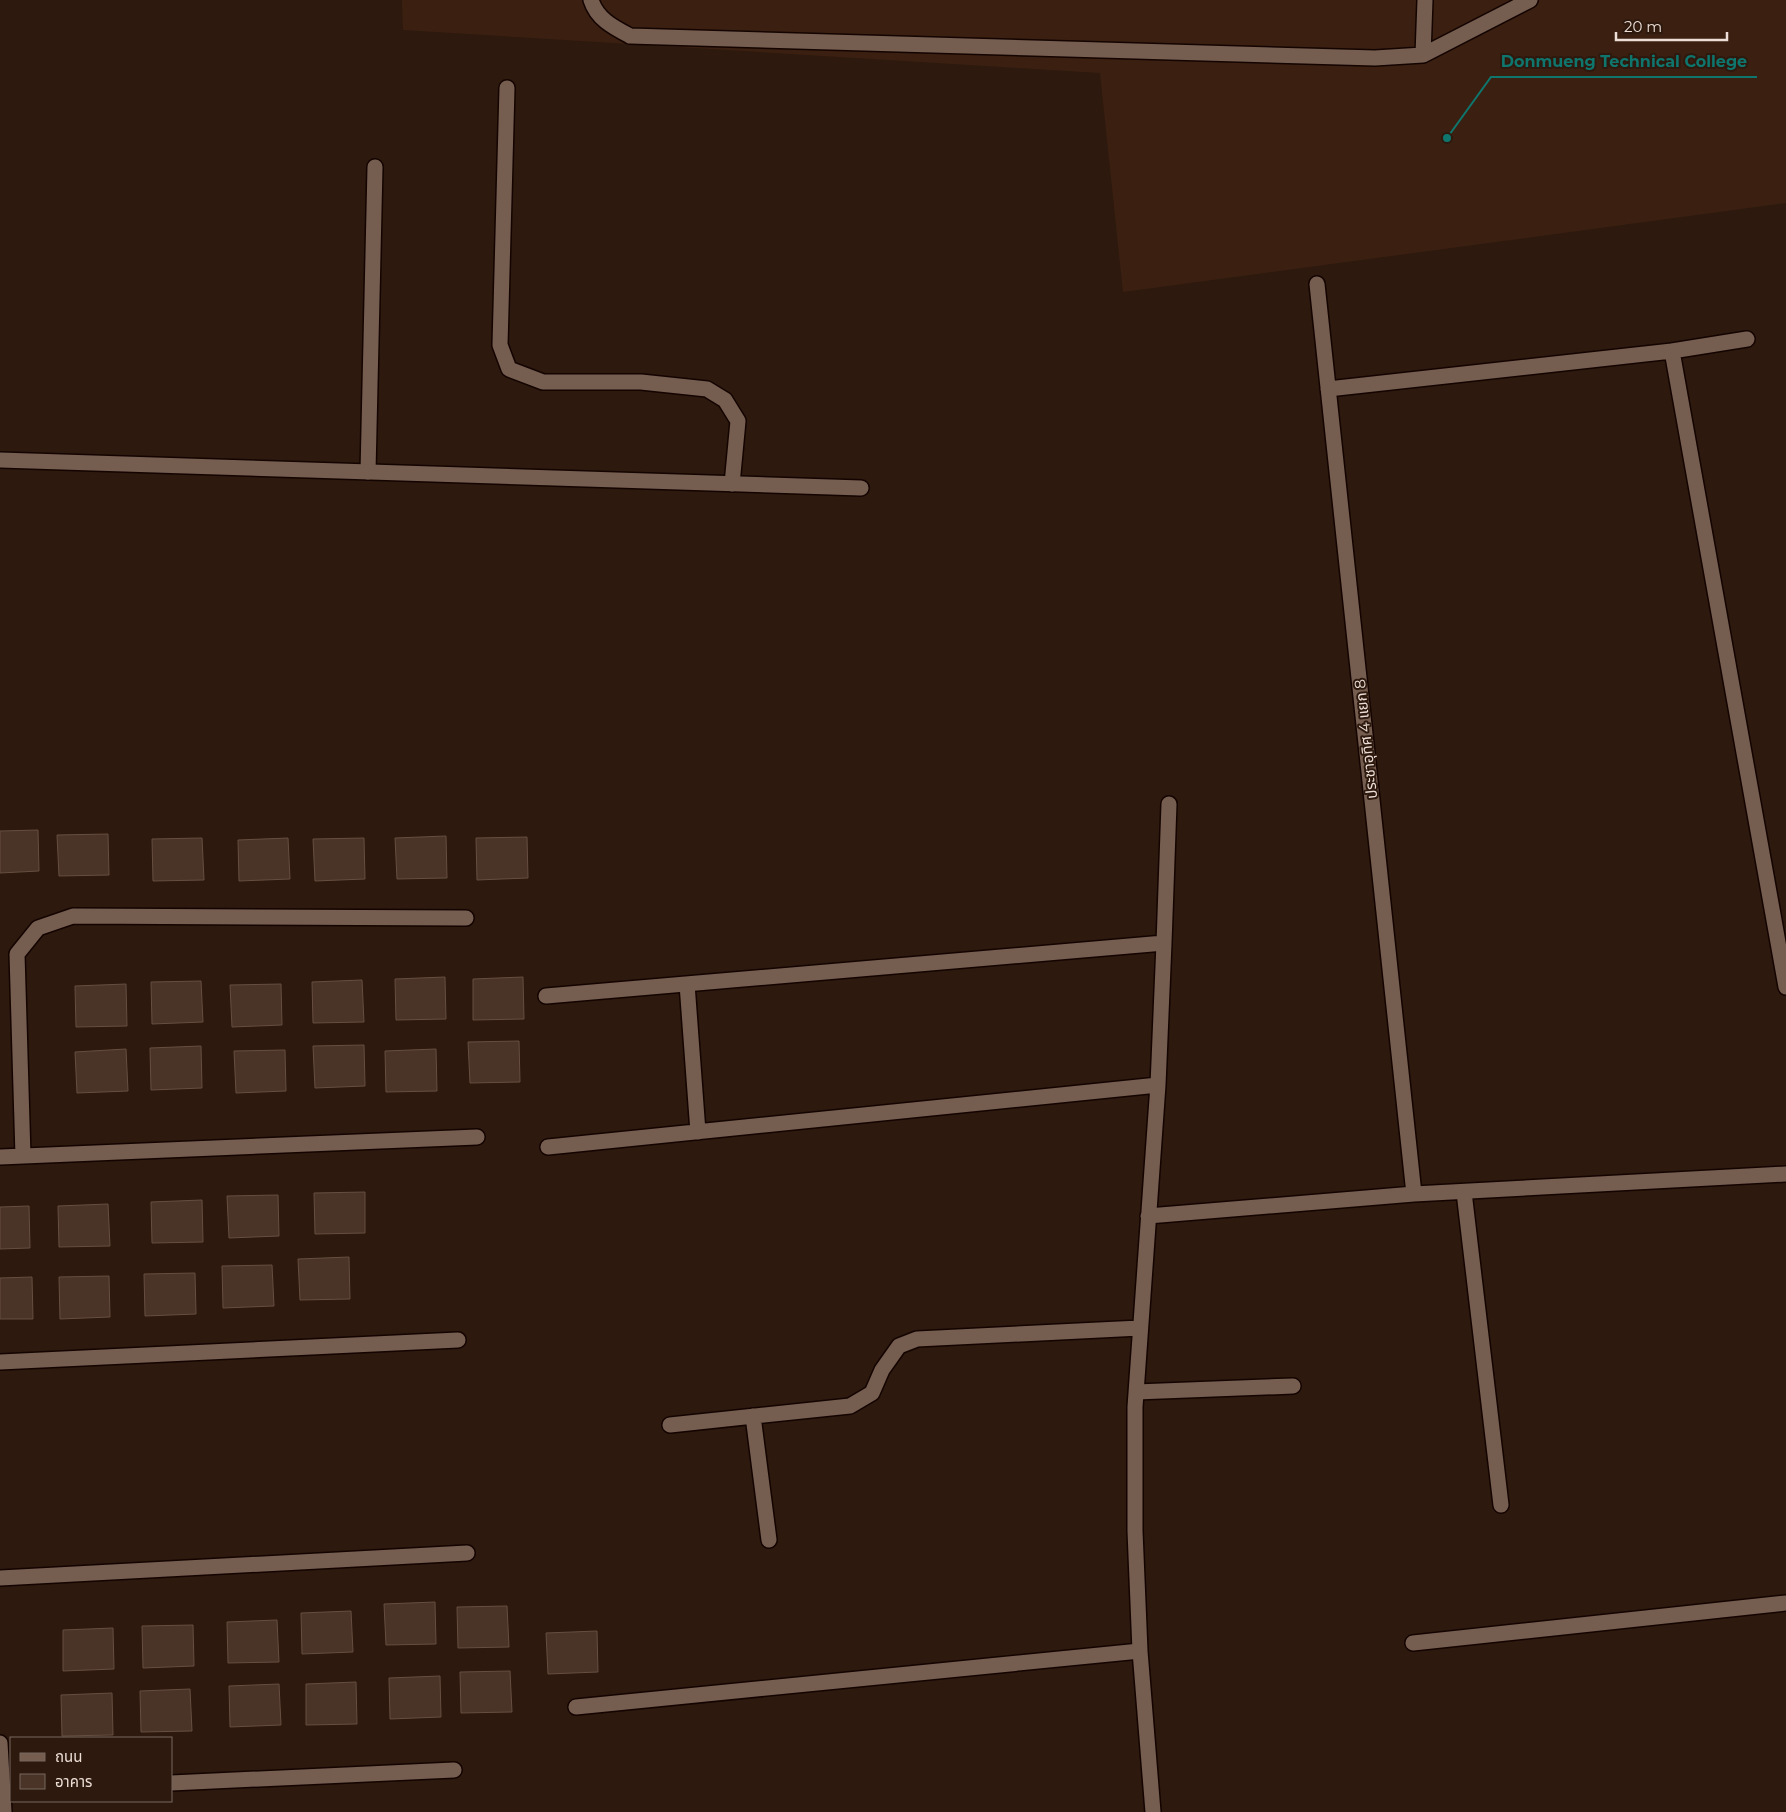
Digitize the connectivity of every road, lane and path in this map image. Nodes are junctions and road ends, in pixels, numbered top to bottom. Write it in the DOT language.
graph roads {
  1 [pos="591,0"];
  2 [pos="1426,0"];
  3 [pos="1530,0"];
  4 [pos="1423,54"];
  5 [pos="507,88"];
  6 [pos="375,167"];
  7 [pos="1317,284"];
  8 [pos="1747,339"];
  9 [pos="1672,351"];
  10 [pos="1328,389"];
  11 [pos="0,460"];
  12 [pos="368,472"];
  13 [pos="732,484"];
  14 [pos="861,488"];
  15 [pos="1169,804"];
  16 [pos="466,918"];
  17 [pos="1164,943"];
  18 [pos="688,984"];
  19 [pos="1786,987"];
  20 [pos="546,996"];
  21 [pos="1158,1085"];
  22 [pos="698,1132"];
  23 [pos="477,1137"];
  24 [pos="548,1147"];
  25 [pos="23,1156"];
  26 [pos="0,1157"];
  27 [pos="1786,1174"];
  28 [pos="1464,1192"];
  29 [pos="1414,1194"];
  30 [pos="1148,1216"];
  31 [pos="1140,1328"];
  32 [pos="458,1340"];
  33 [pos="0,1362"];
  34 [pos="1293,1386"];
  35 [pos="1136,1392"];
  36 [pos="753,1416"];
  37 [pos="670,1425"];
  38 [pos="1501,1505"];
  39 [pos="769,1540"];
  40 [pos="467,1553"];
  41 [pos="0,1578"];
  42 [pos="1786,1603"];
  43 [pos="1413,1643"];
  44 [pos="1140,1652"];
  45 [pos="576,1707"];
  46 [pos="0,1743"];
  47 [pos="454,1770"];
  48 [pos="172,1783"];
  49 [pos="5,1790"];
  50 [pos="4,1812"];
  51 [pos="1153,1812"];
  1 -- 4 [label="street"];
  2 -- 4 [label="street"];
  3 -- 4 [label="street"];
  5 -- 13 [label="street"];
  6 -- 12 [label="street"];
  7 -- 10 [label="street, ประชาอุทิศ 4 แยก 8"];
  8 -- 9 [label="street"];
  9 -- 10 [label="street"];
  9 -- 19 [label="street"];
  10 -- 29 [label="street, ประชาอุทิศ 4 แยก 8"];
  11 -- 12 [label="street"];
  12 -- 13 [label="street"];
  13 -- 14 [label="street"];
  15 -- 17 [label="street"];
  16 -- 25 [label="street"];
  17 -- 18 [label="street"];
  17 -- 21 [label="street"];
  18 -- 20 [label="street"];
  18 -- 22 [label="street"];
  21 -- 22 [label="street"];
  21 -- 30 [label="street"];
  22 -- 24 [label="street"];
  23 -- 25 [label="street"];
  25 -- 26 [label="street"];
  27 -- 28 [label="street"];
  28 -- 29 [label="street"];
  28 -- 38 [label="street"];
  29 -- 30 [label="street"];
  30 -- 31 [label="street"];
  31 -- 35 [label="street"];
  31 -- 36 [label="street"];
  32 -- 33 [label="street"];
  34 -- 35 [label="street"];
  35 -- 44 [label="street"];
  36 -- 37 [label="street"];
  36 -- 39 [label="street"];
  40 -- 41 [label="street"];
  42 -- 43 [label="street"];
  44 -- 45 [label="street"];
  44 -- 51 [label="street"];
  46 -- 49 [label="street"];
  47 -- 48 [label="street"];
  49 -- 50 [label="street"];
}
